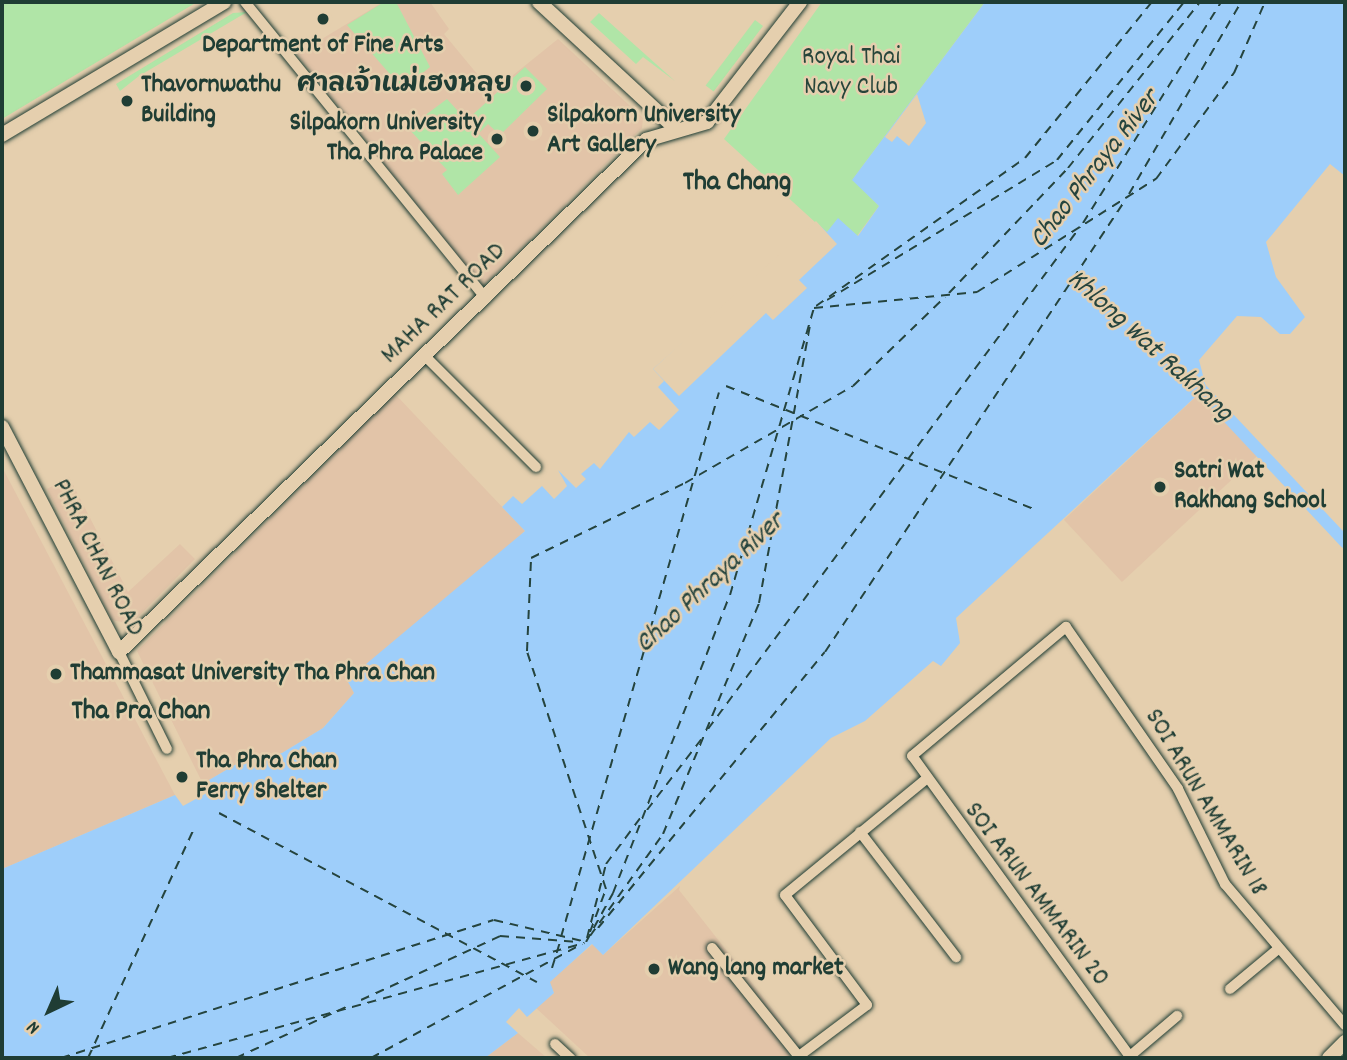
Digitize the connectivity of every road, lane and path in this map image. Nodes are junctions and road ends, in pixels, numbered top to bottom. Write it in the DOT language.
graph roads {
  1 [pos="224,2"];
  2 [pos="245,2"];
  3 [pos="539,2"];
  4 [pos="800,2"];
  5 [pos="677,130"];
  6 [pos="2,135"];
  7 [pos="486,299"];
  8 [pos="425,356"];
  9 [pos="2,427"];
  10 [pos="536,467"];
  11 [pos="121,657"];
  12 [pos="167,749"];
  13 [pos="912,756"];
  14 [pos="925,780"];
  15 [pos="860,832"];
  16 [pos="712,948"];
  17 [pos="1278,949"];
  18 [pos="956,957"];
  19 [pos="1230,989"];
  20 [pos="1177,1016"];
  21 [pos="1345,1025"];
  22 [pos="1345,1042"];
  23 [pos="555,1044"];
  24 [pos="799,1057"];
  25 [pos="1130,1057"];
  26 [pos="570,1058"];
  27 [pos="1329,1058"];
  1 -- 6 [label="street"];
  2 -- 7 [label="street"];
  3 -- 5 [label="street"];
  4 -- 5 [label="street, MAHA RAT ROAD"];
  5 -- 7 [label="street, MAHA RAT ROAD"];
  7 -- 8 [label="street, MAHA RAT ROAD"];
  8 -- 10 [label="street"];
  8 -- 11 [label="street, MAHA RAT ROAD"];
  9 -- 11 [label="street, PHRA CHAN ROAD"];
  11 -- 12 [label="street, PHRA CHAN ROAD"];
  13 -- 14 [label="street, SOI ARUN AMMARIN 20"];
  13 -- 17 [label="street, SOI ARUN AMMARIN 18"];
  14 -- 15 [label="street"];
  14 -- 25 [label="street, SOI ARUN AMMARIN 20"];
  15 -- 18 [label="street"];
  15 -- 24 [label="street"];
  16 -- 24 [label="street"];
  17 -- 19 [label="street"];
  17 -- 21 [label="street, SOI ARUN AMMARIN 18"];
  20 -- 25 [label="street"];
  22 -- 27 [label="street"];
  23 -- 26 [label="street"];
}
